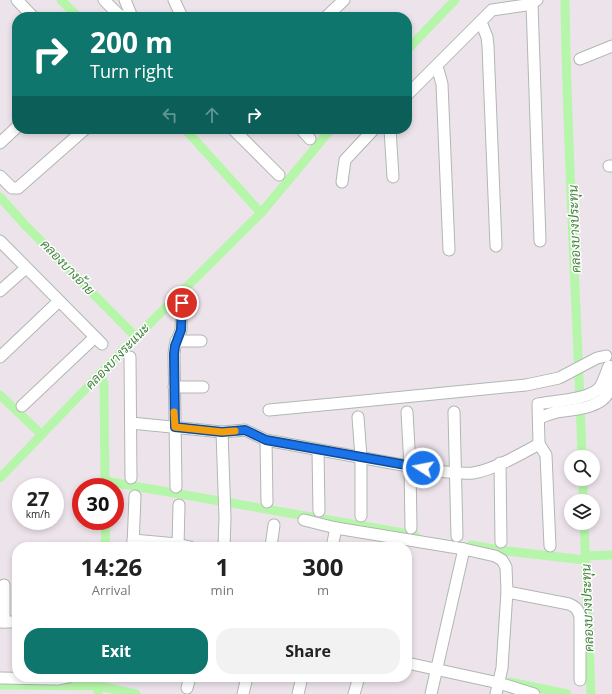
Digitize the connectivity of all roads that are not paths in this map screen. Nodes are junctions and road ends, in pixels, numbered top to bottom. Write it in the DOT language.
graph roads {
  1 [pos="17,0"];
  2 [pos="104,0"];
  3 [pos="125,0"];
  4 [pos="174,0"];
  5 [pos="344,0"];
  6 [pos="503,0"];
  7 [pos="535,2"];
  8 [pos="492,10"];
  9 [pos="28,12"];
  10 [pos="116,12"];
  11 [pos="130,12"];
  12 [pos="180,12"];
  13 [pos="331,12"];
  14 [pos="480,22"];
  15 [pos="612,46"];
  16 [pos="580,59"];
  17 [pos="437,66"];
  18 [pos="412,90"];
  19 [pos="12,132"];
  20 [pos="79,134"];
  21 [pos="238,134"];
  22 [pos="306,134"];
  23 [pos="369,134"];
  24 [pos="390,134"];
  25 [pos="310,139"];
  26 [pos="0,143"];
  27 [pos="278,175"];
  28 [pos="0,176"];
  29 [pos="393,177"];
  30 [pos="342,182"];
  31 [pos="0,241"];
  32 [pos="540,241"];
  33 [pos="496,246"];
  34 [pos="449,250"];
  35 [pos="26,268"];
  36 [pos="0,291"];
  37 [pos="59,301"];
  38 [pos="182,303"];
  39 [pos="176,341"];
  40 [pos="201,342"];
  41 [pos="0,357"];
  42 [pos="130,357"];
  43 [pos="609,359"];
  44 [pos="174,387"];
  45 [pos="203,387"];
  46 [pos="22,406"];
  47 [pos="569,406"];
  48 [pos="269,410"];
  49 [pos="407,412"];
  50 [pos="454,412"];
  51 [pos="358,417"];
  52 [pos="131,423"];
  53 [pos="175,427"];
  54 [pos="222,432"];
  55 [pos="266,440"];
  56 [pos="539,444"];
  57 [pos="318,450"];
  58 [pos="361,457"];
  59 [pos="500,463"];
  60 [pos="410,466"];
  61 [pos="456,473"];
  62 [pos="131,478"];
  63 [pos="176,487"];
  64 [pos="135,496"];
  65 [pos="267,502"];
  66 [pos="179,505"];
  67 [pos="319,511"];
  68 [pos="362,516"];
  69 [pos="304,520"];
  70 [pos="274,525"];
  71 [pos="336,528"];
  72 [pos="411,528"];
  73 [pos="457,536"];
  74 [pos="133,542"];
  75 [pos="178,542"];
  76 [pos="224,542"];
  77 [pos="272,542"];
  78 [pos="333,542"];
  79 [pos="390,542"];
  80 [pos="501,542"];
  81 [pos="412,544"];
  82 [pos="550,546"];
  83 [pos="464,549"];
  84 [pos="4,585"];
  85 [pos="507,592"];
  86 [pos="2,622"];
  87 [pos="412,664"];
  88 [pos="437,669"];
  89 [pos="0,678"];
  90 [pos="12,678"];
  91 [pos="580,680"];
  92 [pos="246,682"];
  93 [pos="301,682"];
  94 [pos="358,682"];
  95 [pos="497,689"];
  96 [pos="243,694"];
  97 [pos="298,694"];
  98 [pos="354,694"];
  99 [pos="431,694"];
  100 [pos="534,694"];
  1 -- 9 [label="street"];
  2 -- 10 [label="street"];
  3 -- 11 [label="street"];
  4 -- 12 [label="street"];
  5 -- 13 [label="street"];
  6 -- 8 [label="street"];
  7 -- 8 [label="street"];
  7 -- 32 [label="street"];
  8 -- 14 [label="street"];
  14 -- 17 [label="street"];
  14 -- 33 [label="street"];
  15 -- 16 [label="street"];
  17 -- 18 [label="street"];
  17 -- 34 [label="street"];
  19 -- 26 [label="street"];
  20 -- 28 [label="street"];
  21 -- 27 [label="street"];
  22 -- 25 [label="street"];
  23 -- 30 [label="street"];
  24 -- 29 [label="street"];
  31 -- 35 [label="street"];
  35 -- 36 [label="street"];
  35 -- 37 [label="street"];
  37 -- 41 [label="street"];
  37 -- 46 [label="street"];
  38 -- 39 [label="street"];
  39 -- 40 [label="street"];
  39 -- 44 [label="street"];
  42 -- 52 [label="street"];
  43 -- 47 [label="street"];
  43 -- 47 [label="street"];
  43 -- 48 [label="street"];
  44 -- 45 [label="street"];
  44 -- 53 [label="street"];
  47 -- 56 [label="street"];
  49 -- 60 [label="street"];
  50 -- 61 [label="street"];
  51 -- 58 [label="street"];
  52 -- 53 [label="street"];
  52 -- 62 [label="street"];
  53 -- 54 [label="street"];
  53 -- 63 [label="street"];
  54 -- 55 [label="street"];
  54 -- 76 [label="street"];
  55 -- 57 [label="street"];
  55 -- 65 [label="street"];
  56 -- 59 [label="street"];
  56 -- 82 [label="street"];
  57 -- 58 [label="street"];
  57 -- 67 [label="street"];
  58 -- 60 [label="street"];
  58 -- 68 [label="street"];
  59 -- 61 [label="street"];
  59 -- 80 [label="street"];
  60 -- 61 [label="street"];
  60 -- 72 [label="street"];
  61 -- 73 [label="street"];
  64 -- 74 [label="street"];
  66 -- 75 [label="street"];
  69 -- 71 [label="street"];
  70 -- 77 [label="street"];
  71 -- 78 [label="street"];
  71 -- 79 [label="street"];
  81 -- 83 [label="street"];
  83 -- 85 [label="street"];
  83 -- 88 [label="street"];
  84 -- 86 [label="street"];
  85 -- 91 [label="street"];
  85 -- 95 [label="street"];
  87 -- 88 [label="street"];
  88 -- 95 [label="street"];
  88 -- 99 [label="street"];
  89 -- 90 [label="street"];
  92 -- 96 [label="street"];
  93 -- 97 [label="street"];
  94 -- 98 [label="street"];
  95 -- 100 [label="street"];
}
